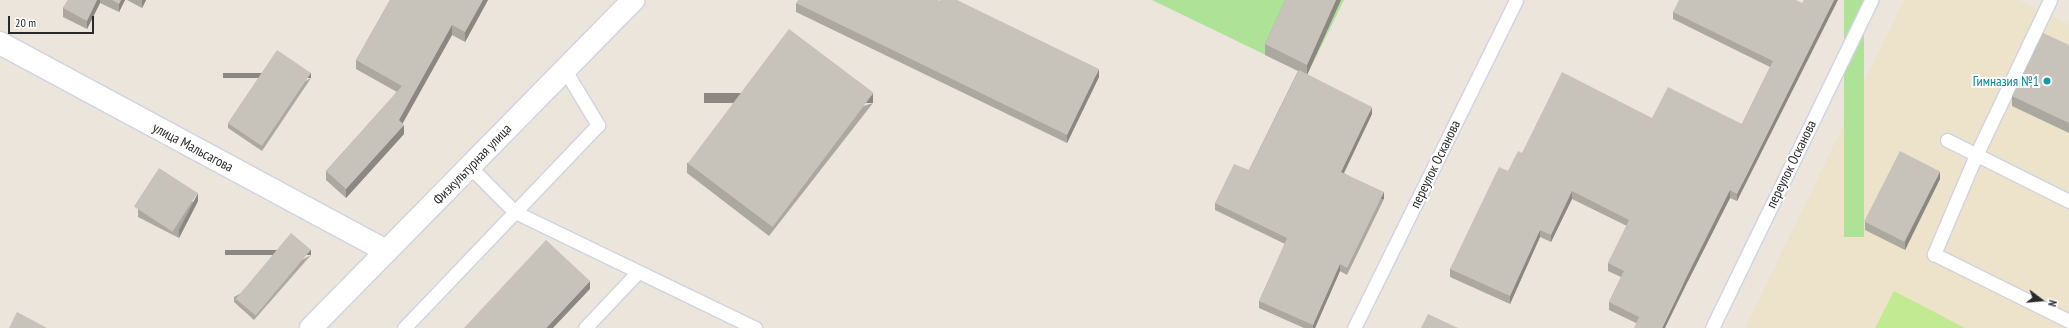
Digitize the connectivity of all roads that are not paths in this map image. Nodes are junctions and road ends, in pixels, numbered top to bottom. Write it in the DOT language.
graph roads {
  1 [pos="633,0"];
  2 [pos="1516,0"];
  3 [pos="1871,0"];
  4 [pos="2050,0"];
  5 [pos="0,43"];
  6 [pos="565,70"];
  7 [pos="1947,140"];
  8 [pos="1976,155"];
  9 [pos="470,167"];
  10 [pos="2069,201"];
  11 [pos="515,212"];
  12 [pos="387,251"];
  13 [pos="638,272"];
  14 [pos="2069,322"];
  15 [pos="311,328"];
  16 [pos="404,328"];
  17 [pos="585,328"];
  18 [pos="755,328"];
  19 [pos="1354,328"];
  20 [pos="1712,328"];
  1 -- 6 [label="main road, Физкультурная улица"];
  2 -- 19 [label="lane, переулок Осканова"];
  3 -- 20 [label="lane, переулок Осканова"];
  4 -- 8 [label="lane"];
  5 -- 12 [label="main road, улица Мальсагова"];
  6 -- 9 [label="main road, Физкультурная улица"];
  6 -- 11 [label="lane"];
  7 -- 8 [label="lane"];
  8 -- 10 [label="lane"];
  8 -- 14 [label="lane"];
  9 -- 11 [label="lane"];
  9 -- 12 [label="main road, Физкультурная улица"];
  11 -- 13 [label="lane"];
  11 -- 16 [label="lane"];
  12 -- 15 [label="main road, Физкультурная улица"];
  13 -- 17 [label="lane"];
  13 -- 18 [label="lane"];
}
